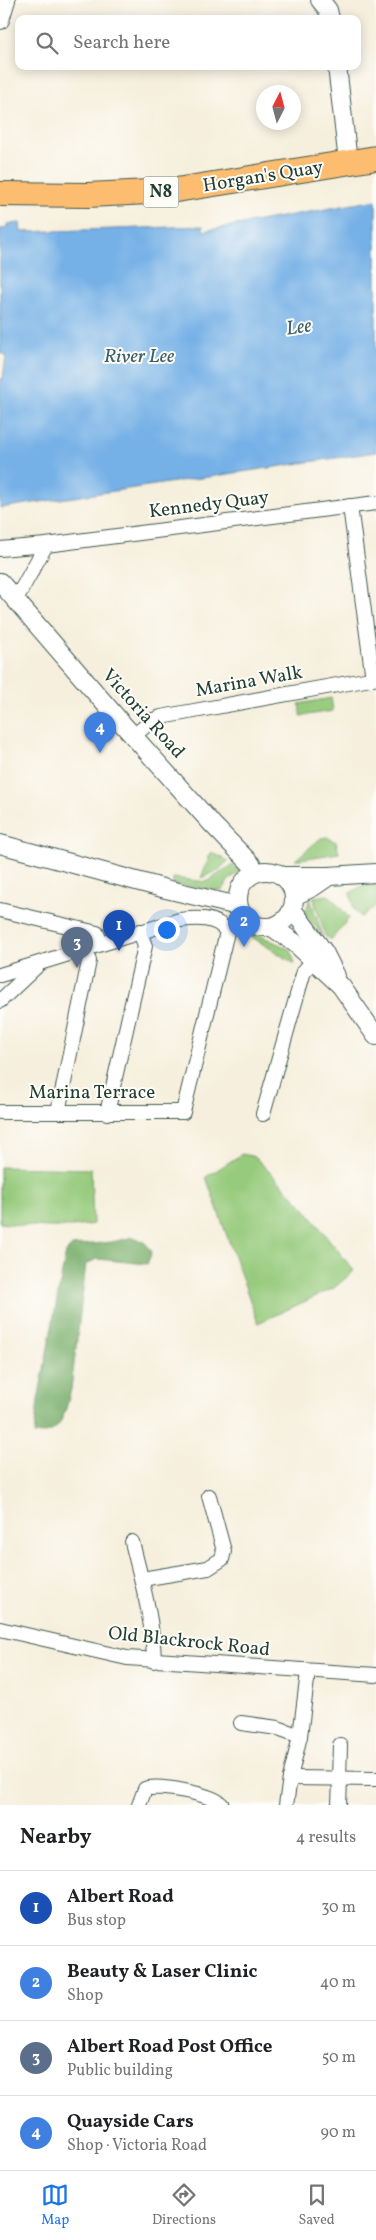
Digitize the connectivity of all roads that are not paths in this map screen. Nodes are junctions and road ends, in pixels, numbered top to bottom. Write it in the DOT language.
graph roads {
  1 [pos="6,0"];
  2 [pos="320,0"];
  3 [pos="329,15"];
  4 [pos="0,20"];
  5 [pos="337,70"];
  6 [pos="376,158"];
  7 [pos="348,162"];
  8 [pos="0,194"];
  9 [pos="376,503"];
  10 [pos="350,506"];
  11 [pos="46,545"];
  12 [pos="0,549"];
  13 [pos="0,582"];
  14 [pos="15,601"];
  15 [pos="374,679"];
  16 [pos="135,735"];
  17 [pos="0,844"];
  18 [pos="256,873"];
  19 [pos="376,873"];
  20 [pos="282,876"];
  21 [pos="329,876"];
  22 [pos="293,903"];
  23 [pos="234,905"];
  24 [pos="0,910"];
  25 [pos="211,920"];
  26 [pos="272,927"];
  27 [pos="140,931"];
  28 [pos="101,943"];
  29 [pos="86,949"];
  30 [pos="319,956"];
  31 [pos="38,964"];
  32 [pos="0,975"];
  33 [pos="346,991"];
  34 [pos="0,1001"];
  35 [pos="376,1010"];
  36 [pos="376,1036"];
  37 [pos="0,1112"];
  38 [pos="58,1112"];
  39 [pos="107,1113"];
  40 [pos="263,1114"];
  41 [pos="209,1496"];
  42 [pos="132,1542"];
  43 [pos="142,1579"];
  44 [pos="0,1629"];
  45 [pos="154,1661"];
  46 [pos="308,1672"];
  47 [pos="376,1675"];
  48 [pos="241,1723"];
  49 [pos="300,1736"];
  50 [pos="340,1745"];
  51 [pos="290,1778"];
  52 [pos="376,1779"];
  53 [pos="340,1780"];
  54 [pos="139,1805"];
  55 [pos="222,1805"];
  56 [pos="286,1805"];
  57 [pos="339,1805"];
  1 -- 4 [label="street"];
  2 -- 3 [label="street"];
  5 -- 7 [label="street"];
  6 -- 7 [label="highway, Horgan's Quay / N8"];
  7 -- 8 [label="highway, Horgan's Quay / N8"];
  9 -- 10 [label="street, Kennedy Quay"];
  10 -- 11 [label="street, Kennedy Quay"];
  10 -- 15 [label="street"];
  11 -- 12 [label="street, Kennedy Quay"];
  11 -- 14 [label="street"];
  13 -- 14 [label="street, Victoria Road"];
  14 -- 16 [label="street, Victoria Road"];
  15 -- 16 [label="street, Marina Walk"];
  16 -- 18 [label="street, Victoria Road"];
  17 -- 23 [label="street"];
  18 -- 20 [label="street"];
  18 -- 23 [label="street"];
  19 -- 21 [label="street"];
  20 -- 21 [label="street"];
  20 -- 22 [label="street"];
  21 -- 22 [label="street"];
  22 -- 26 [label="street"];
  22 -- 30 [label="street"];
  23 -- 25 [label="street"];
  23 -- 26 [label="street"];
  24 -- 28 [label="street"];
  25 -- 27 [label="street"];
  25 -- 39 [label="street, Marina Terrace"];
  26 -- 30 [label="street"];
  27 -- 28 [label="street"];
  27 -- 39 [label="street"];
  28 -- 29 [label="street"];
  29 -- 31 [label="street"];
  29 -- 38 [label="street"];
  30 -- 33 [label="street"];
  30 -- 40 [label="street"];
  31 -- 32 [label="street"];
  31 -- 34 [label="street"];
  33 -- 35 [label="street"];
  33 -- 36 [label="street"];
  37 -- 38 [label="street, Marina Terrace"];
  38 -- 39 [label="street, Marina Terrace"];
  41 -- 43 [label="street"];
  42 -- 43 [label="street"];
  43 -- 45 [label="street"];
  44 -- 45 [label="street, Old Blackrock Road"];
  45 -- 46 [label="street, Old Blackrock Road"];
  46 -- 47 [label="street, Old Blackrock Road"];
  46 -- 49 [label="street"];
  48 -- 49 [label="street"];
  49 -- 51 [label="street"];
  50 -- 53 [label="street"];
  51 -- 53 [label="street"];
  51 -- 56 [label="street"];
  52 -- 53 [label="street"];
  53 -- 57 [label="street"];
  54 -- 55 [label="street"];
}
